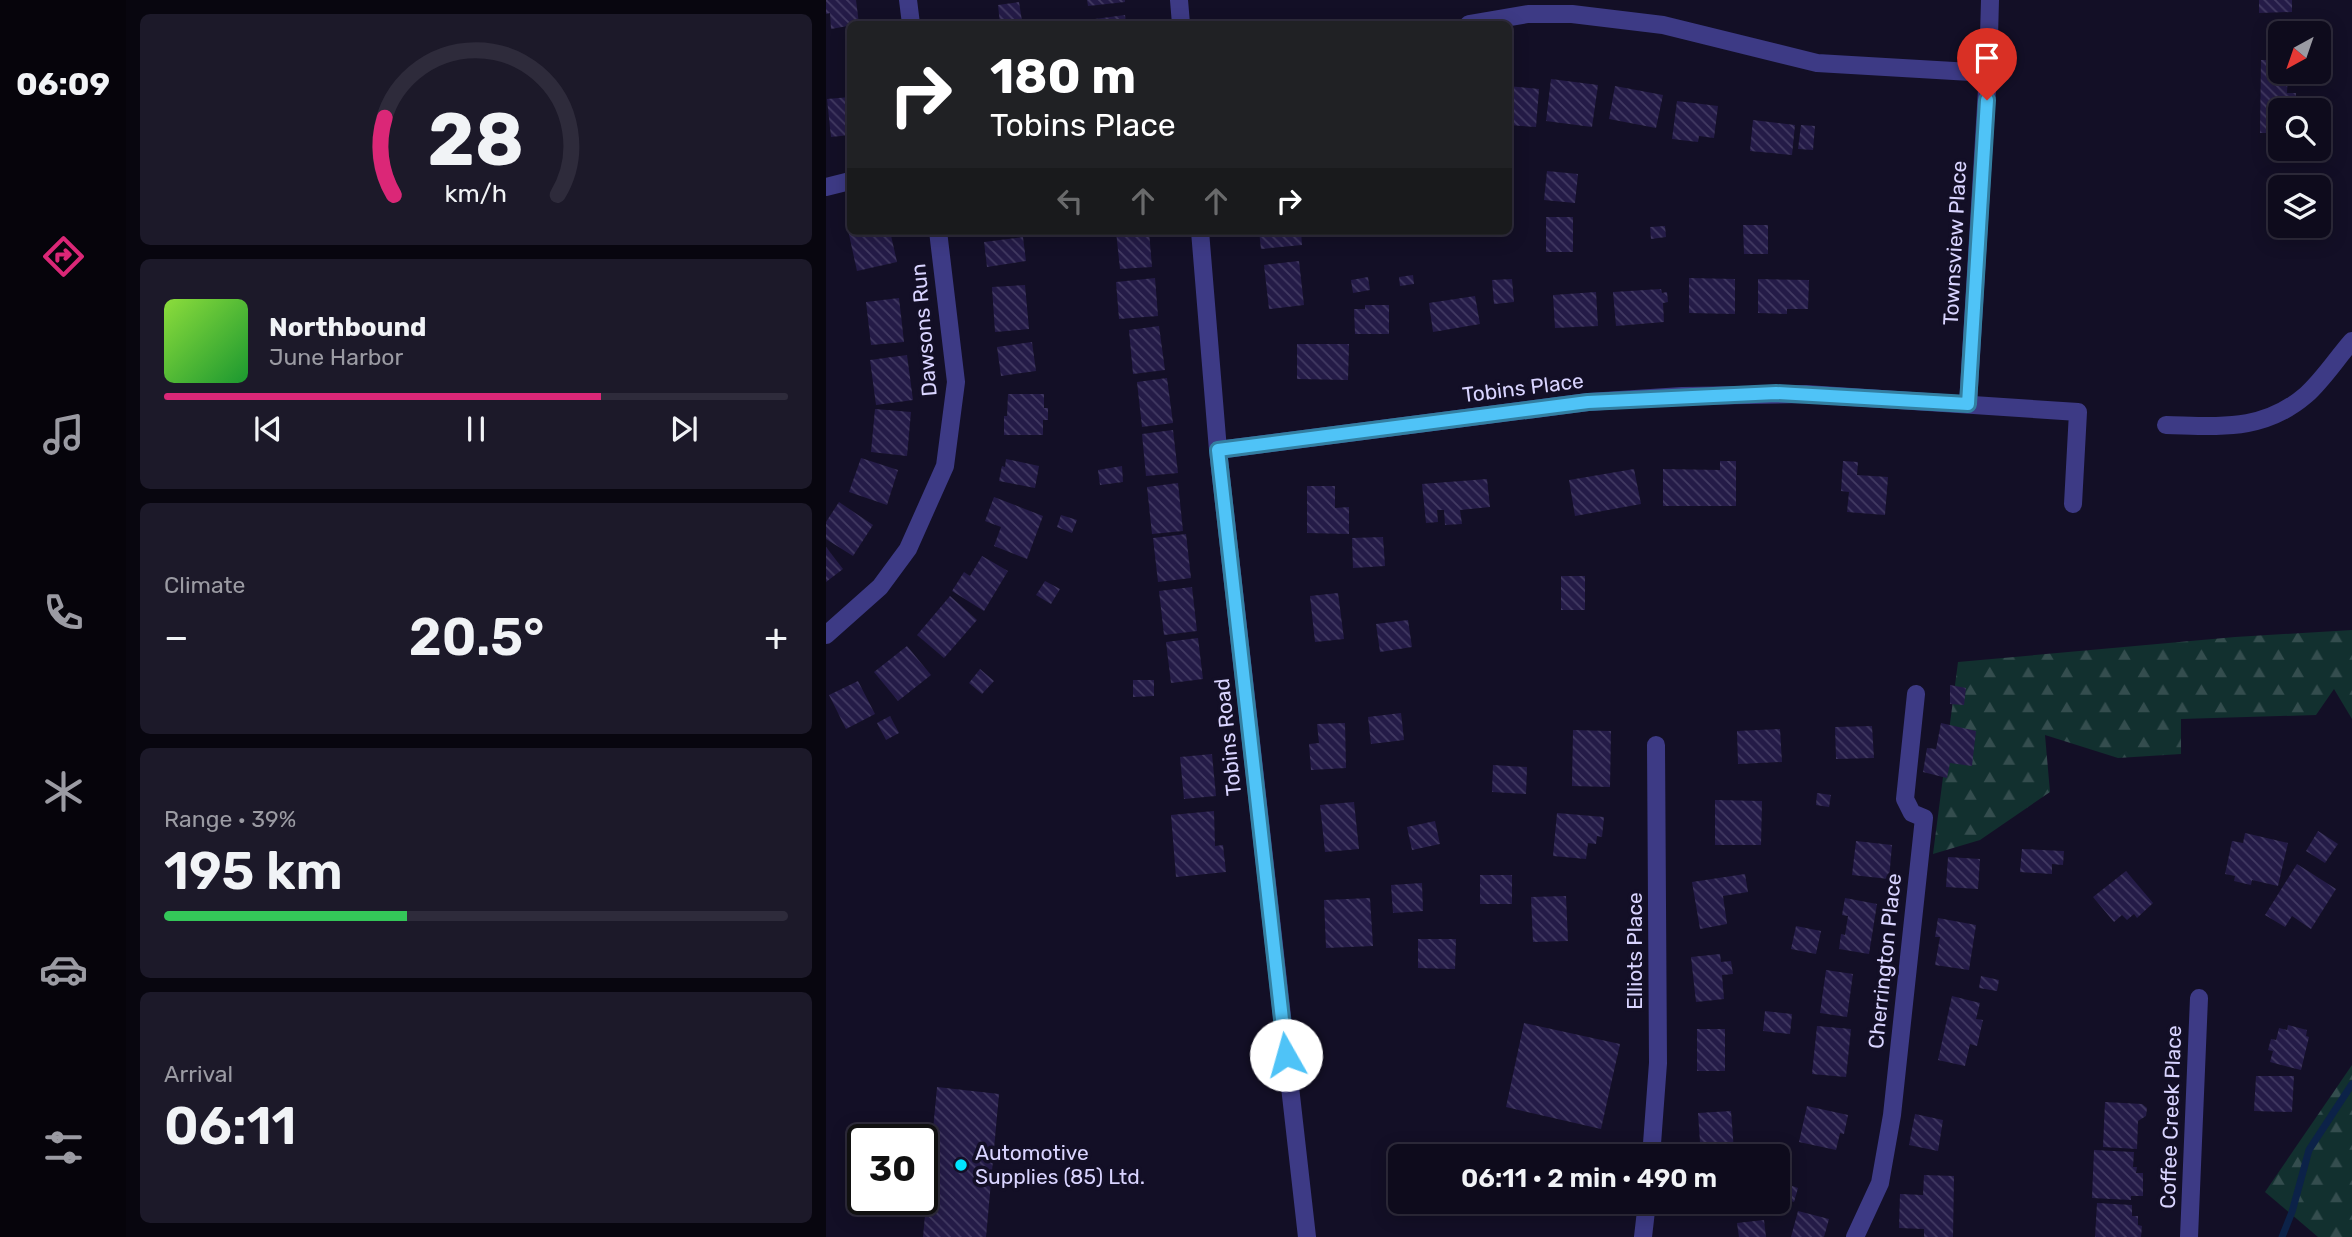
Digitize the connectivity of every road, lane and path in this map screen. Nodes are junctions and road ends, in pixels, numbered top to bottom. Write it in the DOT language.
graph roads {
  1 [pos="908,0"];
  2 [pos="1179,0"];
  3 [pos="1990,0"];
  4 [pos="911,21"];
  5 [pos="1181,21"];
  6 [pos="1487,21"];
  7 [pos="1988,73"];
  8 [pos="847,182"];
  9 [pos="826,187"];
  10 [pos="938,235"];
  11 [pos="1200,235"];
  12 [pos="2352,341"];
  13 [pos="1968,404"];
  14 [pos="2166,425"];
  15 [pos="1218,450"];
  16 [pos="2073,505"];
  17 [pos="826,635"];
  18 [pos="1916,694"];
  19 [pos="1656,745"];
  20 [pos="2199,998"];
  21 [pos="1652,1144"];
  22 [pos="1646,1214"];
  23 [pos="1307,1237"];
  24 [pos="1643,1237"];
  25 [pos="1855,1237"];
  26 [pos="2189,1237"];
  1 -- 4 [label="street"];
  2 -- 5 [label="street"];
  3 -- 7 [label="street, Townsview Place"];
  6 -- 7 [label="street"];
  7 -- 13 [label="street, Townsview Place"];
  8 -- 9 [label="street"];
  10 -- 17 [label="street, Dawsons Run"];
  11 -- 15 [label="street, Tobins Road"];
  12 -- 14 [label="street"];
  13 -- 15 [label="street, Tobins Place"];
  13 -- 16 [label="street, Tobins Place"];
  15 -- 23 [label="street, Tobins Road"];
  18 -- 25 [label="street, Cherrington Place"];
  19 -- 21 [label="street, Elliots Place"];
  20 -- 26 [label="street, Coffee Creek Place"];
  22 -- 24 [label="street"];
}
